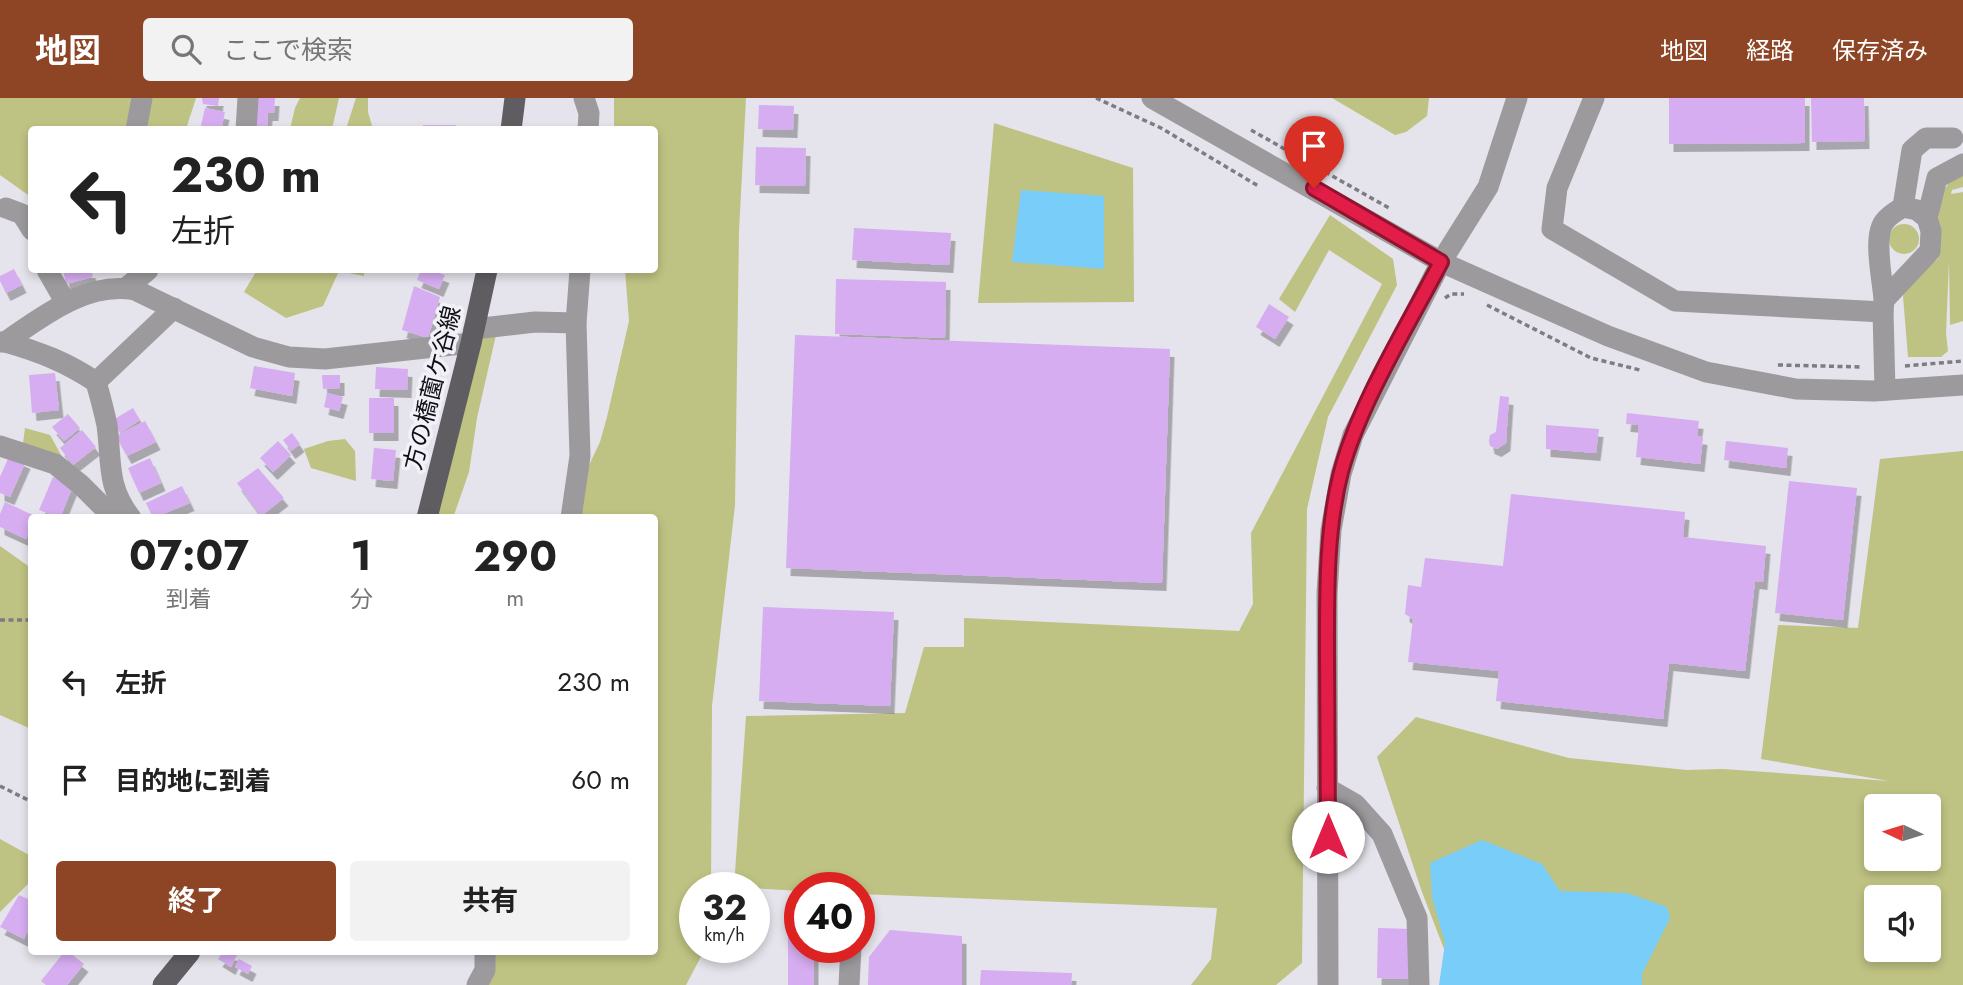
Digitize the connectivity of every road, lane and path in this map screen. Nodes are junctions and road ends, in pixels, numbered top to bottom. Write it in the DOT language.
graph roads {
  1 [pos="142,98"];
  2 [pos="248,98"];
  3 [pos="515,98"];
  4 [pos="584,98"];
  5 [pos="1096,98"];
  6 [pos="1152,98"];
  7 [pos="1517,98"];
  8 [pos="1594,98"];
  9 [pos="137,126"];
  10 [pos="246,126"];
  11 [pos="512,126"];
  12 [pos="588,126"];
  13 [pos="1250,130"];
  14 [pos="1953,138"];
  15 [pos="1963,164"];
  16 [pos="1260,187"];
  17 [pos="1903,207"];
  18 [pos="6,208"];
  19 [pos="1389,208"];
  20 [pos="1927,218"];
  21 [pos="28,224"];
  22 [pos="1441,262"];
  23 [pos="49,273"];
  24 [pos="144,273"];
  25 [pos="486,273"];
  26 [pos="580,273"];
  27 [pos="125,288"];
  28 [pos="66,303"];
  29 [pos="1883,306"];
  30 [pos="174,308"];
  31 [pos="576,323"];
  32 [pos="473,336"];
  33 [pos="3,342"];
  34 [pos="1963,361"];
  35 [pos="1777,365"];
  36 [pos="1905,366"];
  37 [pos="1863,367"];
  38 [pos="96,382"];
  39 [pos="1963,385"];
  40 [pos="1885,390"];
  41 [pos="0,446"];
  42 [pos="110,514"];
  43 [pos="128,514"];
  44 [pos="428,514"];
  45 [pos="572,514"];
  46 [pos="0,620"];
  47 [pos="28,620"];
  48 [pos="0,786"];
  49 [pos="1327,788"];
  50 [pos="28,800"];
  51 [pos="188,955"];
  52 [pos="485,955"];
  53 [pos="850,963"];
  54 [pos="163,985"];
  55 [pos="477,985"];
  56 [pos="849,985"];
  57 [pos="1328,985"];
  58 [pos="1419,985"];
  1 -- 9 [label="street"];
  2 -- 10 [label="street"];
  3 -- 11 [label="main road"];
  4 -- 12 [label="street"];
  5 -- 16 [label="path"];
  6 -- 22 [label="street"];
  7 -- 22 [label="street"];
  8 -- 29 [label="street"];
  13 -- 19 [label="path"];
  14 -- 17 [label="street"];
  15 -- 20 [label="street"];
  17 -- 20 [label="street"];
  17 -- 29 [label="street"];
  18 -- 21 [label="street"];
  20 -- 29 [label="street"];
  22 -- 40 [label="street"];
  22 -- 49 [label="street"];
  23 -- 28 [label="street"];
  24 -- 27 [label="street"];
  25 -- 32 [label="main road, 方の橋薗ケ谷線"];
  26 -- 31 [label="street"];
  27 -- 28 [label="street"];
  27 -- 30 [label="street"];
  28 -- 33 [label="street"];
  29 -- 40 [label="street"];
  30 -- 32 [label="street"];
  30 -- 38 [label="street"];
  31 -- 32 [label="street"];
  31 -- 45 [label="street"];
  32 -- 44 [label="main road, 方の橋薗ケ谷線"];
  33 -- 38 [label="street"];
  34 -- 36 [label="path"];
  35 -- 37 [label="path"];
  38 -- 43 [label="street"];
  39 -- 40 [label="street"];
  41 -- 42 [label="street"];
  46 -- 47 [label="path"];
  48 -- 50 [label="path"];
  49 -- 57 [label="street"];
  49 -- 58 [label="street"];
  51 -- 54 [label="main road"];
  52 -- 55 [label="street"];
  53 -- 56 [label="street"];
}
